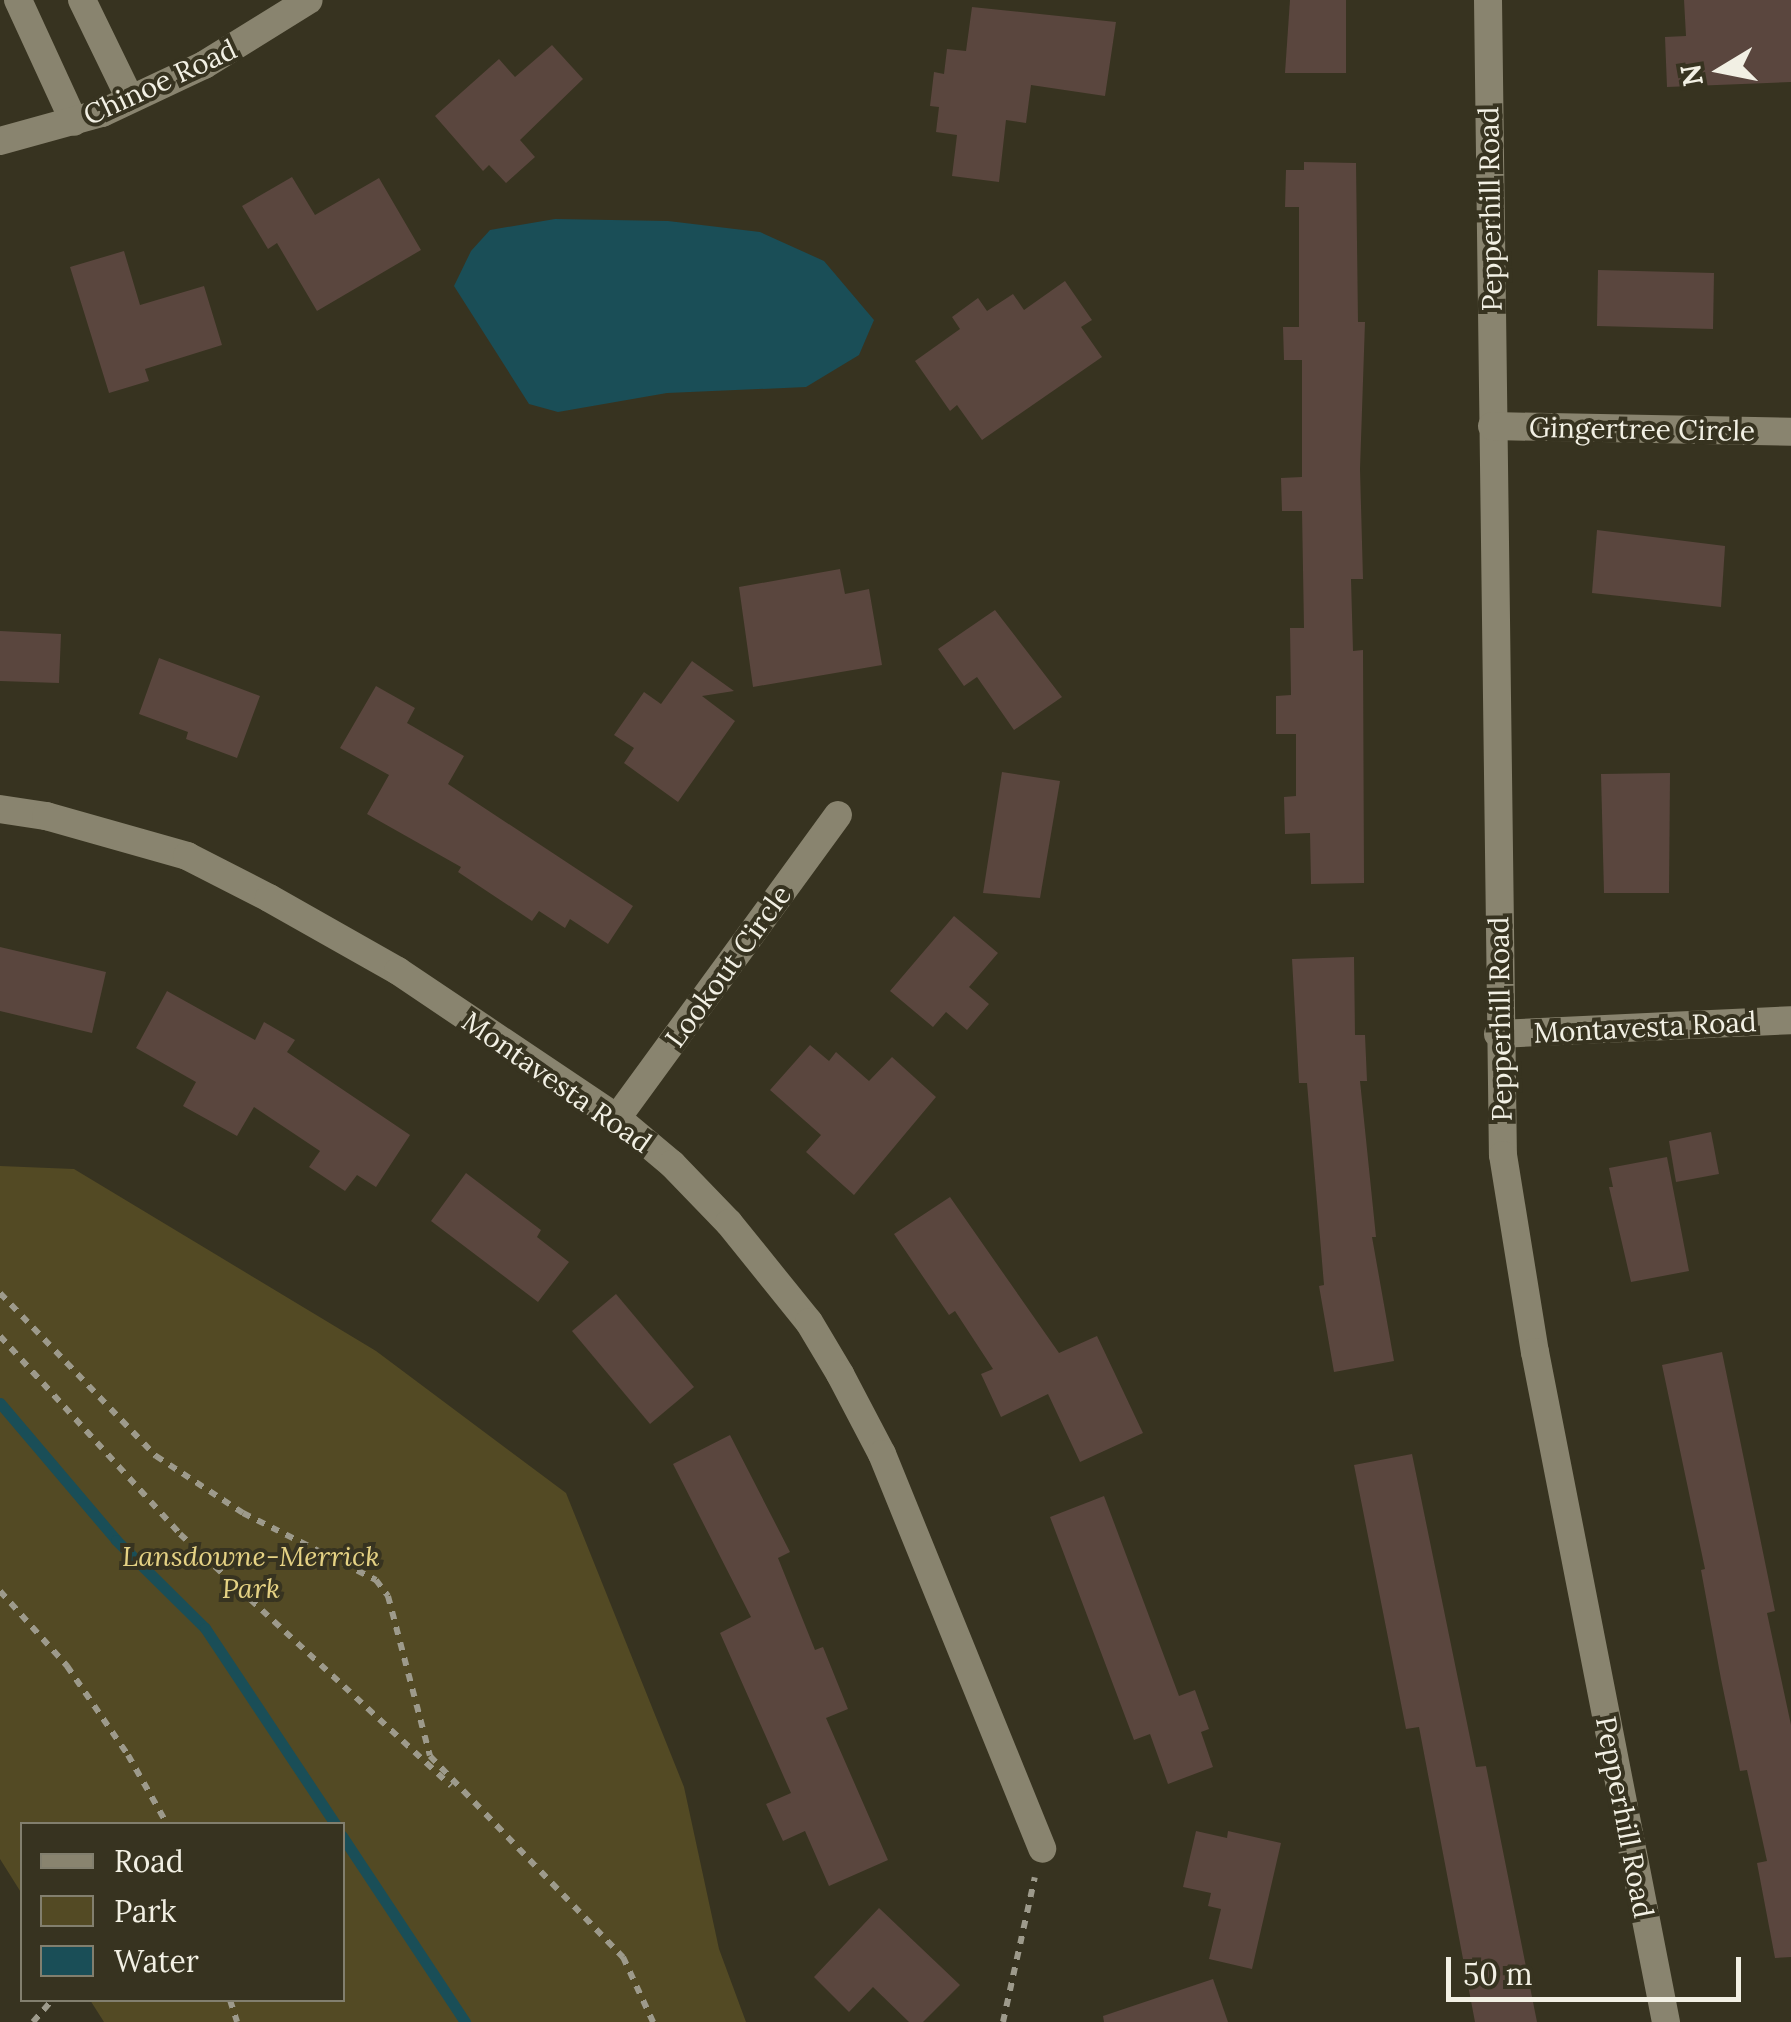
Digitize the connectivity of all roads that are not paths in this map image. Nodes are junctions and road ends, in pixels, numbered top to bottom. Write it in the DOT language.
graph roads {
  1 [pos="18,0"];
  2 [pos="82,0"];
  3 [pos="309,0"];
  4 [pos="1488,0"];
  5 [pos="130,100"];
  6 [pos="74,122"];
  7 [pos="0,141"];
  8 [pos="1492,426"];
  9 [pos="1791,432"];
  10 [pos="0,809"];
  11 [pos="838,815"];
  12 [pos="1791,1020"];
  13 [pos="1498,1034"];
  14 [pos="617,1118"];
  15 [pos="1042,1849"];
  16 [pos="1666,2022"];
  1 -- 6 [label="street"];
  2 -- 5 [label="street"];
  3 -- 5 [label="street, Chinoe Road"];
  4 -- 8 [label="street, Pepperhill Road"];
  5 -- 6 [label="street, Chinoe Road"];
  6 -- 7 [label="street, Chinoe Road"];
  8 -- 9 [label="street, Gingertree Circle"];
  8 -- 13 [label="street, Pepperhill Road"];
  10 -- 14 [label="street, Montavesta Road"];
  11 -- 14 [label="street, Lookout Circle"];
  12 -- 13 [label="street, Montavesta Road"];
  13 -- 16 [label="street, Pepperhill Road"];
  14 -- 15 [label="street, Montavesta Road"];
}
